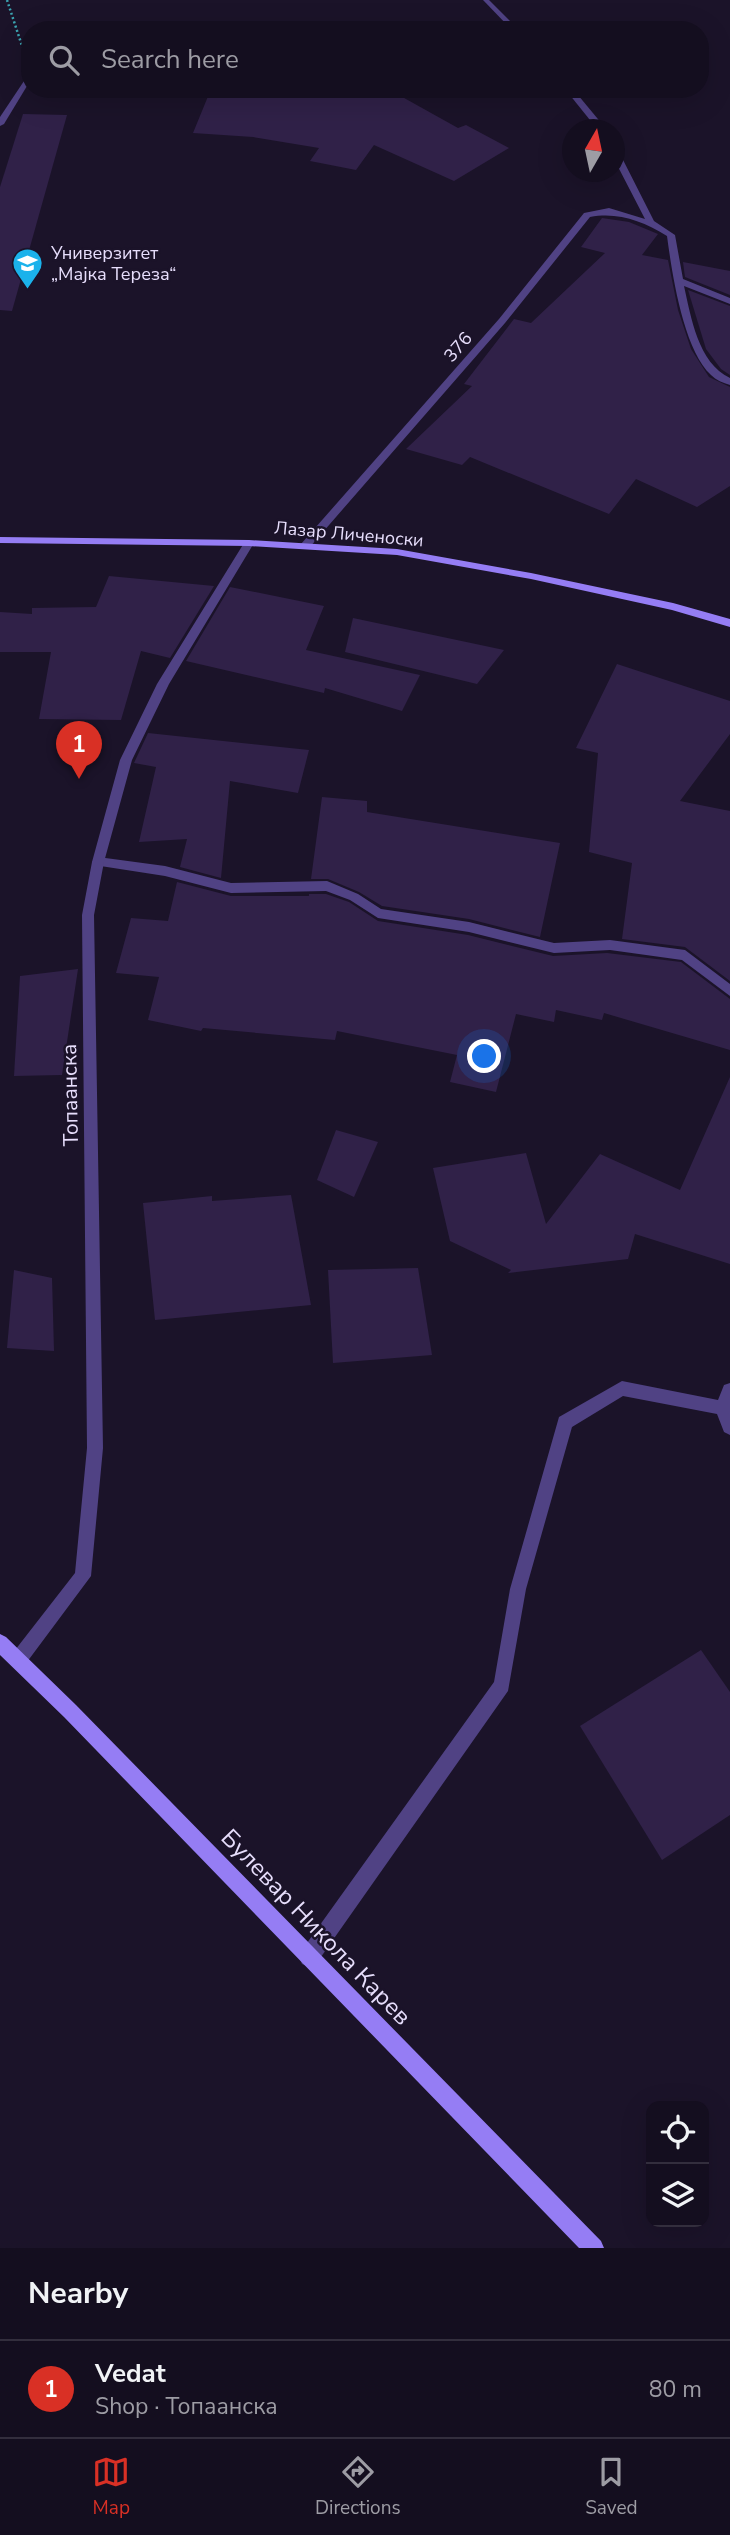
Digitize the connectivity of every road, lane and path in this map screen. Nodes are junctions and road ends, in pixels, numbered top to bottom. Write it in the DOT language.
graph roads {
  1 [pos="7,0"];
  2 [pos="486,1"];
  3 [pos="507,21"];
  4 [pos="21,42"];
  5 [pos="21,87"];
  6 [pos="576,98"];
  7 [pos="594,119"];
  8 [pos="0,124"];
  9 [pos="625,172"];
  10 [pos="651,223"];
  11 [pos="677,280"];
  12 [pos="730,301"];
  13 [pos="730,382"];
  14 [pos="0,540"];
  15 [pos="248,543"];
  16 [pos="305,546"];
  17 [pos="730,622"];
  18 [pos="98,862"];
  19 [pos="730,990"];
  20 [pos="730,1390"];
  21 [pos="722,1408"];
  22 [pos="730,1427"];
  23 [pos="0,1643"];
  24 [pos="18,1660"];
  25 [pos="309,1957"];
  26 [pos="594,2248"];
  1 -- 4 [label="path"];
  2 -- 3 [label="street"];
  5 -- 8 [label="street"];
  6 -- 7 [label="street"];
  9 -- 10 [label="street"];
  10 -- 11 [label="street"];
  10 -- 16 [label="street, 376"];
  11 -- 12 [label="street"];
  11 -- 13 [label="street"];
  14 -- 15 [label="street, Лазар Личеноски"];
  15 -- 16 [label="street, Лазар Личеноски"];
  15 -- 18 [label="street, Топаанска"];
  16 -- 17 [label="street, Лазар Личеноски"];
  18 -- 19 [label="street"];
  18 -- 24 [label="street, Топаанска"];
  20 -- 21 [label="street"];
  21 -- 22 [label="street"];
  21 -- 25 [label="street"];
  23 -- 24 [label="street, Булевар Никола Карев"];
  24 -- 25 [label="street, Булевар Никола Карев"];
  25 -- 26 [label="street, Булевар Никола Карев"];
}
